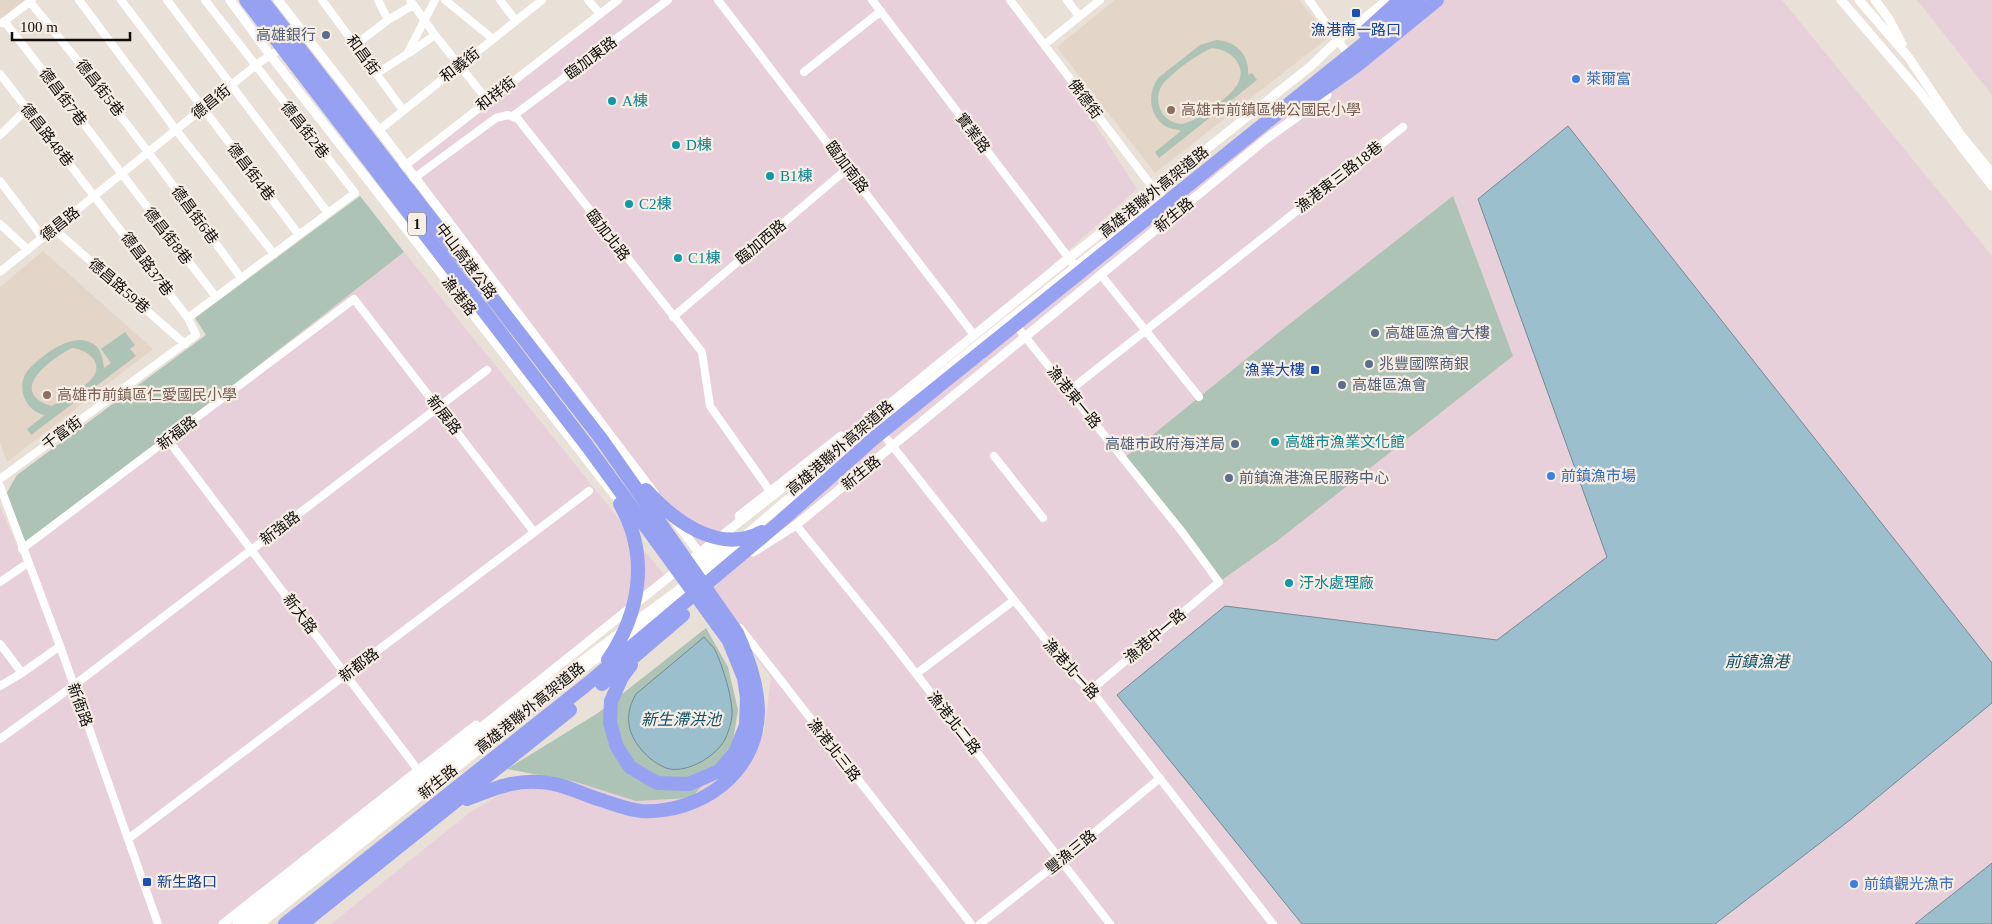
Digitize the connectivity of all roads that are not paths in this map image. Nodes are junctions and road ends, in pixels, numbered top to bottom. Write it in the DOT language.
graph roads {
  1 [pos="78,0"];
  2 [pos="121,0"];
  3 [pos="167,0"];
  4 [pos="205,0"];
  5 [pos="230,0"];
  6 [pos="246,0"];
  7 [pos="262,0"];
  8 [pos="278,0"];
  9 [pos="322,0"];
  10 [pos="378,0"];
  11 [pos="435,0"];
  12 [pos="445,0"];
  13 [pos="500,0"];
  14 [pos="542,0"];
  15 [pos="588,0"];
  16 [pos="618,0"];
  17 [pos="668,0"];
  18 [pos="718,0"];
  19 [pos="872,0"];
  20 [pos="1010,0"];
  21 [pos="1067,0"];
  22 [pos="1100,0"];
  23 [pos="1309,0"];
  24 [pos="1387,0"];
  25 [pos="1400,0"];
  26 [pos="1409,0"];
  27 [pos="1418,0"];
  28 [pos="1427,0"];
  29 [pos="1437,0"];
  30 [pos="1446,0"];
  31 [pos="1841,0"];
  32 [pos="1860,0"];
  33 [pos="1875,0"];
  34 [pos="31,1"];
  35 [pos="412,2"];
  36 [pos="881,12"];
  37 [pos="600,14"];
  38 [pos="1079,16"];
  39 [pos="424,19"];
  40 [pos="388,20"];
  41 [pos="516,21"];
  42 [pos="2,22"];
  43 [pos="304,34"];
  44 [pos="435,35"];
  45 [pos="493,39"];
  46 [pos="1338,40"];
  47 [pos="355,45"];
  48 [pos="1044,45"];
  49 [pos="1345,50"];
  50 [pos="407,54"];
  51 [pos="270,55"];
  52 [pos="1909,58"];
  53 [pos="255,66"];
  54 [pos="460,66"];
  55 [pos="804,72"];
  56 [pos="0,74"];
  57 [pos="376,74"];
  58 [pos="232,85"];
  59 [pos="488,101"];
  60 [pos="203,108"];
  61 [pos="28,109"];
  62 [pos="404,110"];
  63 [pos="514,116"];
  64 [pos="1278,117"];
  65 [pos="1403,127"];
  66 [pos="176,130"];
  67 [pos="378,130"];
  68 [pos="0,135"];
  69 [pos="149,152"];
  70 [pos="405,166"];
  71 [pos="848,168"];
  72 [pos="1992,173"];
  73 [pos="121,175"];
  74 [pos="414,178"];
  75 [pos="0,181"];
  76 [pos="1992,186"];
  77 [pos="374,188"];
  78 [pos="1154,188"];
  79 [pos="95,196"];
  80 [pos="1163,197"];
  81 [pos="384,201"];
  82 [pos="328,213"];
  83 [pos="0,224"];
  84 [pos="54,229"];
  85 [pos="299,235"];
  86 [pos="43,238"];
  87 [pos="28,250"];
  88 [pos="274,254"];
  89 [pos="1070,260"];
  90 [pos="1,269"];
  91 [pos="1101,275"];
  92 [pos="242,278"];
  93 [pos="216,297"];
  94 [pos="354,298"];
  95 [pos="1005,312"];
  96 [pos="673,317"];
  97 [pos="188,318"];
  98 [pos="1145,331"];
  99 [pos="973,333"];
  100 [pos="196,335"];
  101 [pos="1025,337"];
  102 [pos="184,344"];
  103 [pos="487,370"];
  104 [pos="1069,391"];
  105 [pos="1199,397"];
  106 [pos="438,407"];
  107 [pos="872,420"];
  108 [pos="168,440"];
  109 [pos="602,440"];
  110 [pos="588,447"];
  111 [pos="893,447"];
  112 [pos="994,456"];
  113 [pos="0,479"];
  114 [pos="0,486"];
  115 [pos="589,491"];
  116 [pos="772,494"];
  117 [pos="1043,518"];
  118 [pos="780,522"];
  119 [pos="796,525"];
  120 [pos="534,532"];
  121 [pos="22,549"];
  122 [pos="252,550"];
  123 [pos="703,557"];
  124 [pos="28,563"];
  125 [pos="673,571"];
  126 [pos="702,579"];
  127 [pos="0,582"];
  128 [pos="1220,582"];
  129 [pos="687,589"];
  130 [pos="1013,601"];
  131 [pos="0,644"];
  132 [pos="60,646"];
  133 [pos="642,650"];
  134 [pos="22,673"];
  135 [pos="916,674"];
  136 [pos="346,675"];
  137 [pos="586,685"];
  138 [pos="0,686"];
  139 [pos="73,686"];
  140 [pos="1091,690"];
  141 [pos="0,739"];
  142 [pos="1160,778"];
  143 [pos="425,779"];
  144 [pos="454,804"];
  145 [pos="128,839"];
  146 [pos="1060,861"];
  147 [pos="158,924"];
  148 [pos="223,924"];
  149 [pos="237,924"];
  150 [pos="249,924"];
  151 [pos="260,924"];
  152 [pos="285,924"];
  153 [pos="302,924"];
  154 [pos="971,924"];
  155 [pos="980,924"];
  156 [pos="1110,924"];
  157 [pos="1273,924"];
  1 -- 66 [label="street"];
  2 -- 60 [label="street, 德昌街4巷"];
  3 -- 58 [label="street"];
  4 -- 53 [label="street, 德昌街2巷"];
  5 -- 51 [label="street, 漁港路"];
  6 -- 110 [label="highway, 中山高速公路 / 1"];
  7 -- 109 [label="highway, 中山高速公路 / 1"];
  8 -- 43 [label="street"];
  9 -- 47 [label="street, 和昌街"];
  10 -- 40 [label="street"];
  11 -- 39 [label="street"];
  12 -- 45 [label="street"];
  13 -- 41 [label="street"];
  14 -- 41 [label="street, 和義街"];
  15 -- 37 [label="street"];
  16 -- 37 [label="street, 和祥街"];
  17 -- 63 [label="street, 臨加東路"];
  18 -- 71 [label="street, 臨加南路"];
  19 -- 36 [label="street, 實業路"];
  20 -- 48 [label="street, 佛德街"];
  21 -- 38 [label="street"];
  22 -- 38 [label="street"];
  23 -- 46 [label="street"];
  24 -- 46 [label="street, 新生路"];
  25 -- 64 [label="highway"];
  26 -- 49 [label="street, 新生路"];
  27 -- 64 [label="highway, 高雄港聯外高架道路"];
  28 -- 64 [label="highway, 高雄港聯外高架道路"];
  29 -- 64 [label="highway"];
  30 -- 91 [label="street, 新生路"];
  31 -- 76 [label="street"];
  32 -- 52 [label="street"];
  33 -- 52 [label="street"];
  34 -- 42 [label="street"];
  34 -- 69 [label="street, 德昌街5巷"];
  35 -- 39 [label="street"];
  35 -- 40 [label="street"];
  36 -- 55 [label="street"];
  36 -- 89 [label="street, 實業路"];
  37 -- 59 [label="street, 和祥街"];
  38 -- 48 [label="street"];
  39 -- 44 [label="street"];
  39 -- 50 [label="street"];
  40 -- 47 [label="street"];
  41 -- 45 [label="street, 和義街"];
  42 -- 73 [label="street, 德昌街7巷"];
  43 -- 51 [label="street, 德昌街"];
  43 -- 67 [label="street"];
  44 -- 50 [label="street"];
  44 -- 54 [label="street"];
  45 -- 54 [label="street, 和義街"];
  46 -- 49 [label="street"];
  46 -- 78 [label="street, 新生路"];
  47 -- 57 [label="street, 和昌街"];
  48 -- 78 [label="street, 佛德街"];
  49 -- 80 [label="street, 新生路"];
  50 -- 57 [label="street"];
  51 -- 53 [label="street, 德昌街"];
  51 -- 77 [label="street, 漁港路"];
  52 -- 72 [label="street"];
  53 -- 58 [label="street, 德昌街"];
  53 -- 82 [label="street, 德昌街2巷"];
  54 -- 59 [label="street"];
  54 -- 62 [label="street, 和義街"];
  56 -- 61 [label="street, 德昌路48巷"];
  57 -- 62 [label="street, 和昌街"];
  58 -- 60 [label="street, 德昌街"];
  58 -- 82 [label="street"];
  59 -- 70 [label="street, 和祥街"];
  60 -- 66 [label="street, 德昌街"];
  60 -- 85 [label="street, 德昌街4巷"];
  61 -- 68 [label="street"];
  61 -- 79 [label="street, 德昌路48巷"];
  62 -- 67 [label="street, 和義街"];
  63 -- 74 [label="street"];
  63 -- 96 [label="street, 臨加北路"];
  64 -- 118 [label="highway, 高雄港聯外高架道路"];
  64 -- 133 [label="highway, 高雄港聯外高架道路"];
  65 -- 98 [label="street, 漁港東三路18巷"];
  66 -- 69 [label="street, 德昌街"];
  66 -- 88 [label="street"];
  67 -- 70 [label="street"];
  69 -- 73 [label="street, 德昌街"];
  69 -- 92 [label="street, 德昌街6巷"];
  70 -- 74 [label="street"];
  70 -- 77 [label="street, 和祥街"];
  71 -- 96 [label="street, 臨加西路"];
  71 -- 99 [label="street, 臨加南路"];
  73 -- 79 [label="street, 德昌路"];
  73 -- 93 [label="street, 德昌街8巷"];
  74 -- 81 [label="street"];
  74 -- 123 [label="street"];
  75 -- 86 [label="street"];
  77 -- 81 [label="street, 漁港路"];
  78 -- 80 [label="street, 佛德街"];
  78 -- 89 [label="street, 新生路"];
  79 -- 84 [label="street, 德昌路"];
  79 -- 97 [label="street, 德昌路37巷"];
  80 -- 89 [label="street, 新生路"];
  81 -- 125 [label="street, 漁港路"];
  82 -- 85 [label="street"];
  83 -- 87 [label="street"];
  84 -- 86 [label="street, 德昌路"];
  84 -- 102 [label="street, 德昌路59巷"];
  85 -- 88 [label="street"];
  86 -- 87 [label="street, 德昌路"];
  87 -- 90 [label="street, 德昌路"];
  88 -- 92 [label="street"];
  89 -- 95 [label="street, 新生路"];
  89 -- 95 [label="street, 新生路"];
  91 -- 98 [label="street"];
  91 -- 101 [label="street, 新生路"];
  92 -- 93 [label="street"];
  93 -- 97 [label="street"];
  94 -- 106 [label="street, 新展路"];
  94 -- 108 [label="street, 新福路"];
  95 -- 99 [label="street, 新生路"];
  95 -- 101 [label="street, 漁港東一路"];
  95 -- 107 [label="street, 新生路"];
  96 -- 116 [label="street, 臨加北路"];
  97 -- 100 [label="street, 德昌路37巷"];
  98 -- 104 [label="street, 漁港東三路18巷"];
  98 -- 105 [label="street"];
  99 -- 107 [label="street, 新生路"];
  100 -- 102 [label="street, 千富街"];
  101 -- 104 [label="street, 漁港東一路"];
  101 -- 111 [label="street, 新生路"];
  102 -- 113 [label="street, 千富街"];
  103 -- 106 [label="street, 新強路"];
  104 -- 128 [label="street, 漁港東一路"];
  106 -- 120 [label="street, 新展路"];
  106 -- 122 [label="street, 新強路"];
  107 -- 111 [label="street, 漁港北一路"];
  107 -- 116 [label="street, 新生路"];
  107 -- 123 [label="street, 新生路"];
  108 -- 121 [label="street, 新福路"];
  108 -- 122 [label="street, 新大路"];
  109 -- 118 [label="highway"];
  109 -- 144 [label="highway"];
  110 -- 133 [label="highway"];
  110 -- 137 [label="highway"];
  111 -- 119 [label="street, 新生路"];
  111 -- 130 [label="street, 漁港北一路"];
  112 -- 117 [label="street"];
  114 -- 121 [label="street, 新衙路"];
  115 -- 120 [label="street, 新都路"];
  116 -- 123 [label="street, 新生路"];
  118 -- 137 [label="highway, 高雄港聯外高架道路"];
  119 -- 126 [label="street, 新生路"];
  119 -- 135 [label="street, 漁港北二路"];
  120 -- 136 [label="street, 新都路"];
  121 -- 124 [label="street, 新衙路"];
  122 -- 136 [label="street, 新大路"];
  122 -- 139 [label="street, 新強路"];
  123 -- 125 [label="street, 新生路"];
  123 -- 126 [label="street, 新生路"];
  124 -- 127 [label="street"];
  124 -- 132 [label="street, 新衙路"];
  125 -- 129 [label="street, 漁港路"];
  125 -- 143 [label="street, 新生路"];
  126 -- 129 [label="street, 新生路"];
  126 -- 154 [label="street, 漁港北三路"];
  128 -- 140 [label="street, 漁港中一路"];
  129 -- 143 [label="street, 新生路"];
  130 -- 135 [label="street"];
  130 -- 140 [label="street, 漁港北一路"];
  131 -- 134 [label="street"];
  132 -- 134 [label="street"];
  132 -- 139 [label="street, 新衙路"];
  133 -- 144 [label="highway, 高雄港聯外高架道路"];
  134 -- 138 [label="street"];
  135 -- 146 [label="street, 漁港北二路"];
  136 -- 143 [label="street, 新大路"];
  136 -- 145 [label="street, 新都路"];
  137 -- 152 [label="highway, 高雄港聯外高架道路"];
  139 -- 141 [label="street, 新強路"];
  139 -- 145 [label="street, 新衙路"];
  140 -- 142 [label="street, 漁港北一路"];
  142 -- 146 [label="street, 豐漁三路"];
  142 -- 157 [label="street, 漁港北一路"];
  143 -- 148 [label="street, 新生路"];
  143 -- 149 [label="street, 新生路"];
  143 -- 150 [label="street, 新生路"];
  143 -- 151 [label="street, 新生路"];
  144 -- 153 [label="highway, 高雄港聯外高架道路"];
  145 -- 147 [label="street, 新衙路"];
  146 -- 155 [label="street, 豐漁三路"];
  146 -- 156 [label="street, 漁港北二路"];
}
